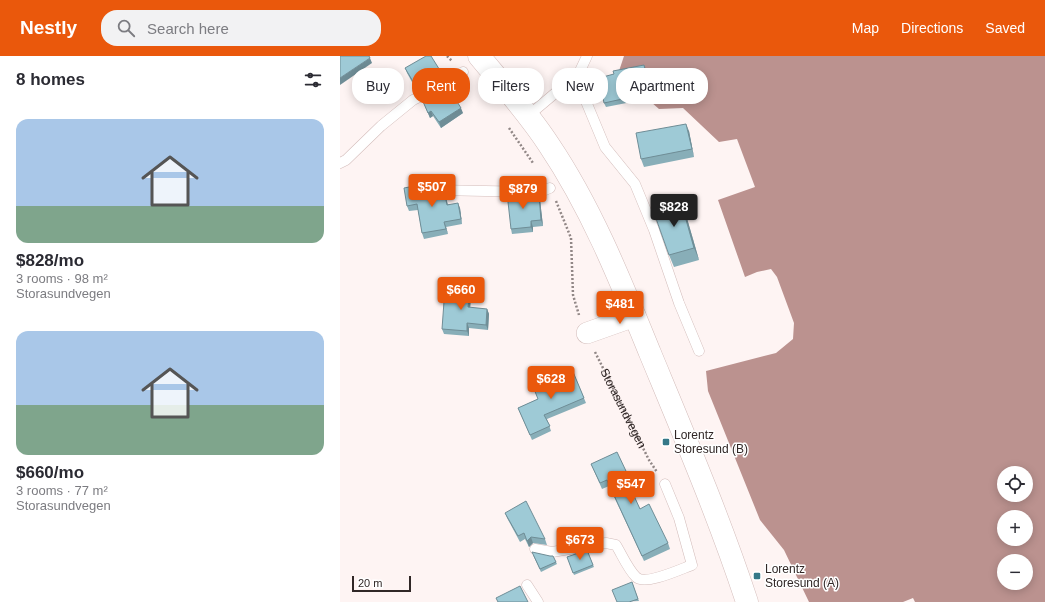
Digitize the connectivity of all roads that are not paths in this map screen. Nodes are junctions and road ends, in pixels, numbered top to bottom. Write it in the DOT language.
graph roads {
  1 [pos="479,56"];
  2 [pos="587,56"];
  3 [pos="581,68"];
  4 [pos="552,96"];
  5 [pos="412,101"];
  6 [pos="587,104"];
  7 [pos="528,116"];
  8 [pos="340,163"];
  9 [pos="550,188"];
  10 [pos="435,190"];
  11 [pos="634,316"];
  12 [pos="586,333"];
  13 [pos="699,351"];
  14 [pos="665,484"];
  15 [pos="535,549"];
  16 [pos="527,585"];
  17 [pos="538,602"];
  18 [pos="747,602"];
  1 -- 7 [label="main road"];
  2 -- 3 [label="lane"];
  4 -- 7 [label="lane"];
  5 -- 8 [label="lane"];
  6 -- 13 [label="lane"];
  7 -- 11 [label="main road"];
  9 -- 10 [label="lane"];
  11 -- 12 [label="street"];
  11 -- 18 [label="main road"];
  14 -- 15 [label="lane"];
  16 -- 17 [label="lane"];
}
